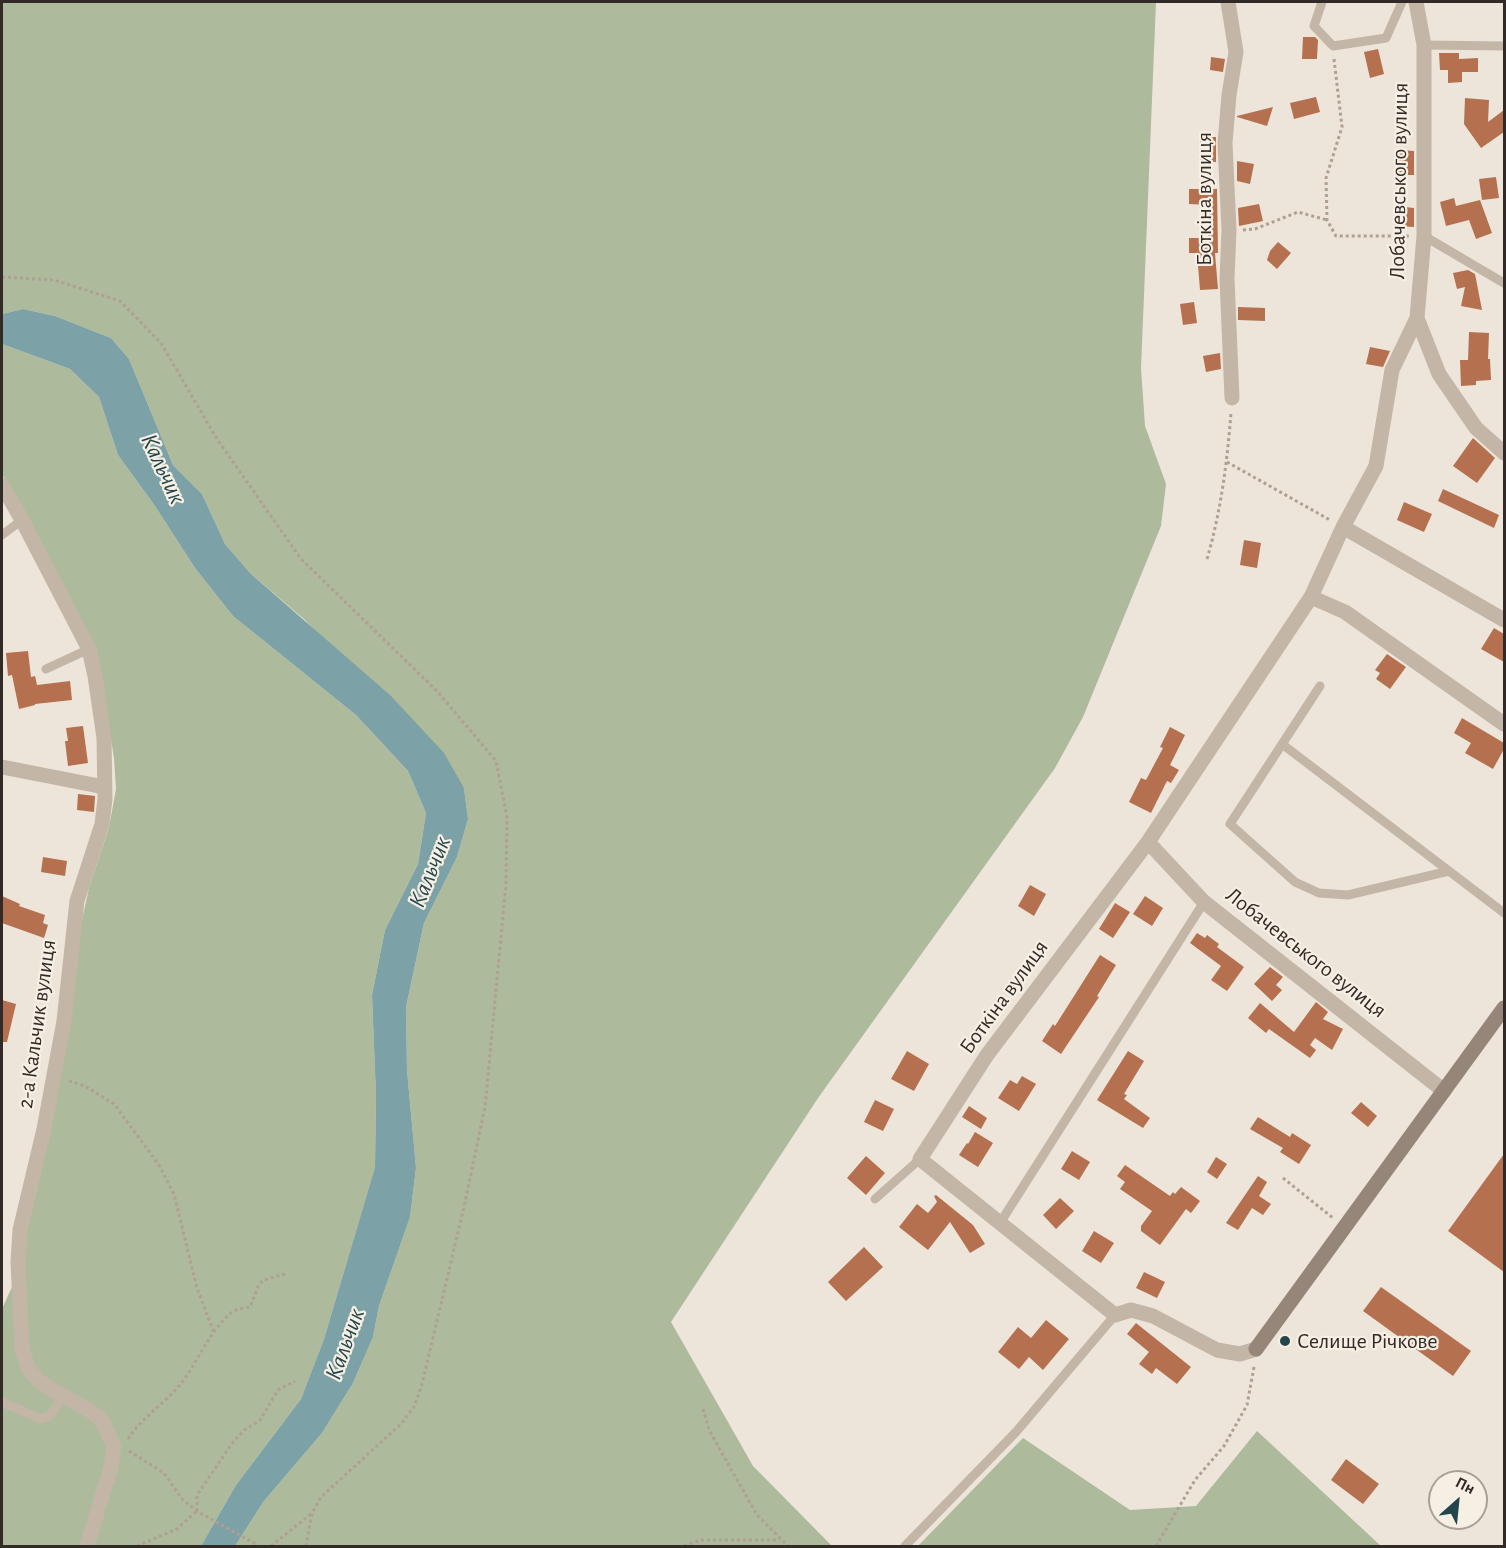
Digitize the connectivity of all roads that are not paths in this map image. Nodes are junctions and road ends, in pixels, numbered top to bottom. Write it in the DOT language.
graph roads {
  1 [pos="1228,2"];
  2 [pos="1322,2"];
  3 [pos="1401,2"];
  4 [pos="1416,2"];
  5 [pos="1424,45"];
  6 [pos="1504,46"];
  7 [pos="1424,237"];
  8 [pos="1504,283"];
  9 [pos="1417,318"];
  10 [pos="1232,398"];
  11 [pos="1504,453"];
  12 [pos="2,485"];
  13 [pos="22,520"];
  14 [pos="1343,527"];
  15 [pos="2,535"];
  16 [pos="1311,597"];
  17 [pos="1504,620"];
  18 [pos="89,649"];
  19 [pos="46,669"];
  20 [pos="1320,686"];
  21 [pos="1504,724"];
  22 [pos="1282,744"];
  23 [pos="2,767"];
  24 [pos="104,787"];
  25 [pos="1148,842"];
  26 [pos="1449,871"];
  27 [pos="1204,902"];
  28 [pos="1504,913"];
  29 [pos="1504,1008"];
  30 [pos="1444,1091"];
  31 [pos="920,1158"];
  32 [pos="875,1199"];
  33 [pos="1000,1223"];
  34 [pos="1115,1315"];
  35 [pos="63,1396"];
  36 [pos="2,1402"];
  37 [pos="87,1546"];
  38 [pos="905,1546"];
  1 -- 10 [label="street, Боткіна вулиця"];
  2 -- 3 [label="lane"];
  4 -- 5 [label="street, Лобачевського вулиця"];
  5 -- 6 [label="lane"];
  5 -- 7 [label="street, Лобачевського вулиця"];
  7 -- 8 [label="lane"];
  7 -- 9 [label="street, Лобачевського вулиця"];
  9 -- 11 [label="street, Лобачевського вулиця"];
  9 -- 14 [label="street, Лобачевського вулиця"];
  12 -- 13 [label="street, 2-а Кальчик вулиця"];
  13 -- 15 [label="lane"];
  13 -- 18 [label="street, 2-а Кальчик вулиця"];
  14 -- 16 [label="street, Боткіна вулиця"];
  14 -- 17 [label="street"];
  16 -- 21 [label="street"];
  16 -- 25 [label="street, Боткіна вулиця"];
  18 -- 19 [label="lane"];
  18 -- 24 [label="street, 2-а Кальчик вулиця"];
  20 -- 22 [label="lane"];
  22 -- 26 [label="lane"];
  22 -- 26 [label="lane"];
  23 -- 24 [label="street"];
  24 -- 35 [label="street, 2-а Кальчик вулиця"];
  25 -- 27 [label="street, Лобачевського вулиця"];
  25 -- 31 [label="street, Боткіна вулиця"];
  26 -- 28 [label="lane"];
  27 -- 30 [label="street, Лобачевського вулиця"];
  27 -- 33 [label="lane"];
  29 -- 30 [label="street"];
  30 -- 34 [label="street"];
  31 -- 32 [label="lane"];
  31 -- 33 [label="street"];
  33 -- 34 [label="street"];
  34 -- 38 [label="lane"];
  35 -- 36 [label="lane"];
  35 -- 37 [label="street, 2-а Кальчик вулиця"];
}
